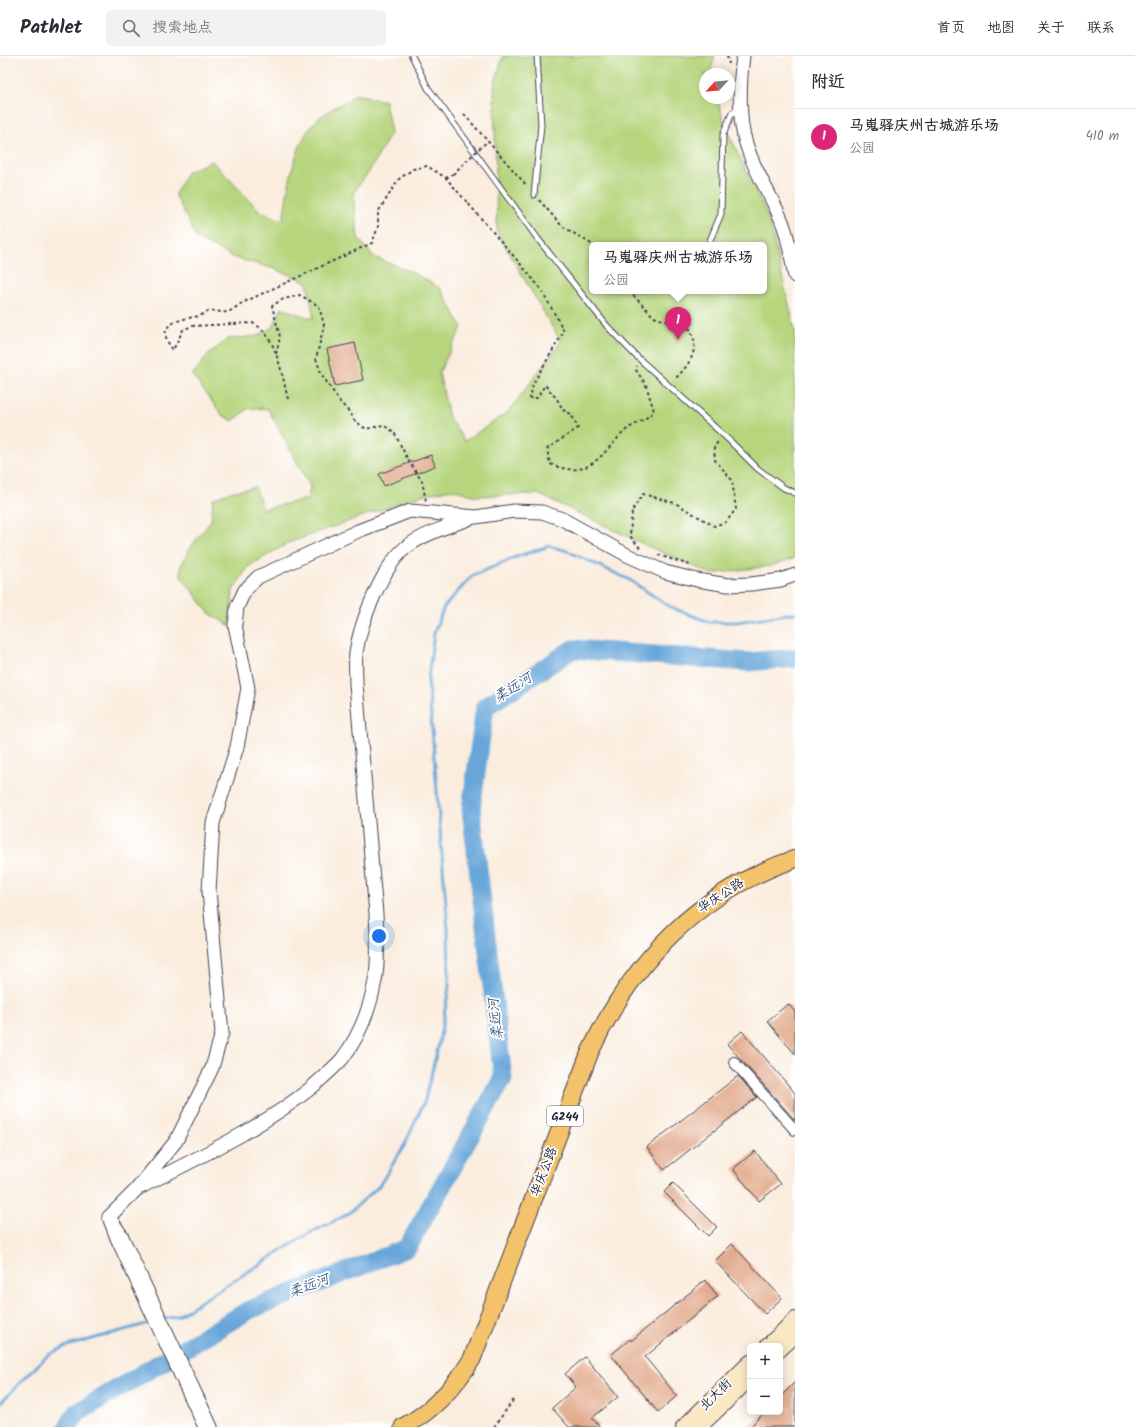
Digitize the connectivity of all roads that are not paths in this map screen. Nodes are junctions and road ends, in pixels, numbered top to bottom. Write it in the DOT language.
graph roads {
  1 [pos="412,56"];
  2 [pos="537,56"];
  3 [pos="743,56"];
  4 [pos="740,109"];
  5 [pos="534,195"];
  6 [pos="709,242"];
  7 [pos="795,276"];
  8 [pos="795,493"];
  9 [pos="476,517"];
  10 [pos="795,575"];
  11 [pos="795,859"];
  12 [pos="795,864"];
  13 [pos="734,1062"];
  14 [pos="795,1130"];
  15 [pos="136,1190"];
  16 [pos="119,1236"];
  17 [pos="795,1319"];
  18 [pos="794,1339"];
  19 [pos="770,1343"];
  20 [pos="783,1348"];
  21 [pos="747,1365"];
  22 [pos="747,1382"];
  23 [pos="205,1427"];
  24 [pos="212,1427"];
  25 [pos="402,1427"];
  26 [pos="414,1427"];
  27 [pos="683,1427"];
  28 [pos="700,1427"];
  1 -- 8 [label="lane"];
  2 -- 5 [label="lane"];
  3 -- 4 [label="street"];
  4 -- 6 [label="lane"];
  4 -- 7 [label="street"];
  9 -- 10 [label="street"];
  9 -- 15 [label="street"];
  9 -- 15 [label="street"];
  11 -- 25 [label="highway, 华庆公路 / G244"];
  12 -- 26 [label="highway, 华庆公路 / G244"];
  13 -- 14 [label="street"];
  15 -- 16 [label="street"];
  16 -- 23 [label="street"];
  16 -- 24 [label="street"];
  17 -- 19 [label="main road"];
  18 -- 20 [label="main road"];
  21 -- 27 [label="main road, 北大街"];
  22 -- 28 [label="main road, 北大街"];
}
